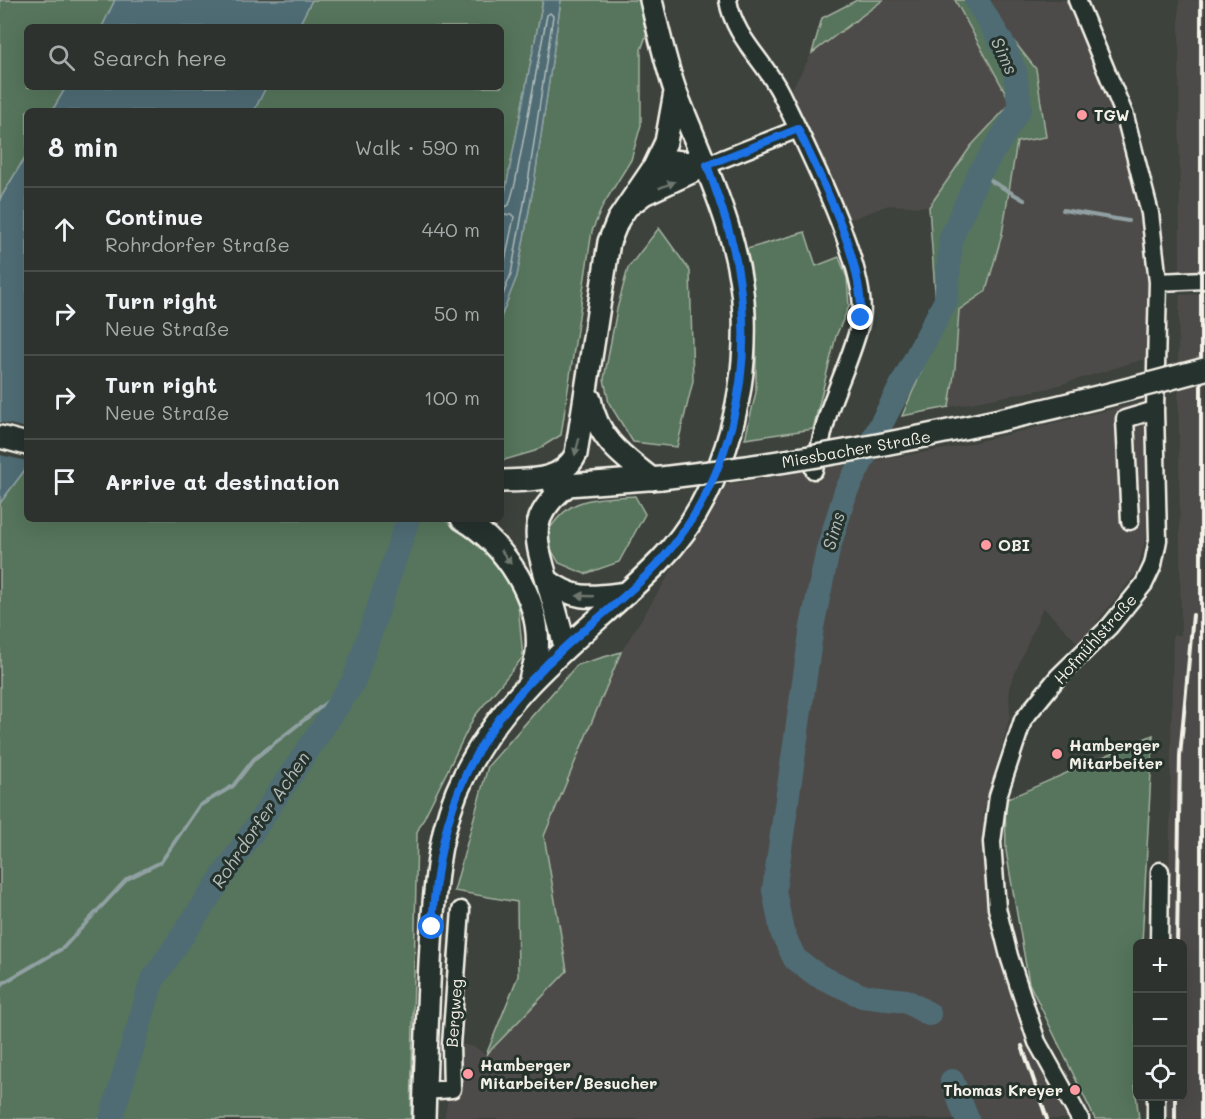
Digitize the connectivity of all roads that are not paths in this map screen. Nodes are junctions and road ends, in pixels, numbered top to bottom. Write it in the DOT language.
graph roads {
  1 [pos="651,0"];
  2 [pos="1077,0"];
  3 [pos="729,1"];
  4 [pos="676,90"];
  5 [pos="798,129"];
  6 [pos="707,165"];
  7 [pos="654,167"];
  8 [pos="627,207"];
  9 [pos="1205,280"];
  10 [pos="1158,282"];
  11 [pos="1205,369"];
  12 [pos="588,389"];
  13 [pos="1155,410"];
  14 [pos="0,437"];
  15 [pos="24,443"];
  16 [pos="814,471"];
  17 [pos="657,478"];
  18 [pos="504,481"];
  19 [pos="567,486"];
  20 [pos="504,488"];
  21 [pos="1130,521"];
  22 [pos="466,522"];
  23 [pos="547,580"];
  24 [pos="627,593"];
  25 [pos="536,625"];
  26 [pos="562,650"];
  27 [pos="530,680"];
  28 [pos="1160,871"];
  29 [pos="461,910"];
  30 [pos="1159,939"];
  31 [pos="425,1091"];
  32 [pos="1156,1101"];
  33 [pos="424,1119"];
  34 [pos="1080,1119"];
  35 [pos="1156,1119"];
  1 -- 4 [label="main road"];
  2 -- 10 [label="street, Hofmühlstraße"];
  3 -- 5 [label="street"];
  4 -- 6 [label="main road"];
  4 -- 7 [label="main road"];
  5 -- 6 [label="street"];
  5 -- 16 [label="street"];
  6 -- 7 [label="main road"];
  8 -- 6 [label="main road, one-way"];
  6 -- 24 [label="main road"];
  7 -- 8 [label="main road"];
  8 -- 12 [label="main road"];
  9 -- 10 [label="street"];
  10 -- 13 [label="street, Hofmühlstraße"];
  11 -- 17 [label="main road, Miesbacher Straße, bridge"];
  12 -- 17 [label="main road"];
  12 -- 18 [label="main road, one-way"];
  13 -- 21 [label="street"];
  13 -- 34 [label="street, Hofmühlstraße"];
  14 -- 15 [label="main road"];
  17 -- 19 [label="main road, Miesbacher Straße"];
  19 -- 20 [label="main road, Miesbacher Straße"];
  19 -- 23 [label="main road"];
  22 -- 25 [label="main road, one-way"];
  24 -- 23 [label="main road, one-way"];
  23 -- 26 [label="main road"];
  24 -- 26 [label="main road"];
  25 -- 26 [label="main road"];
  25 -- 27 [label="main road"];
  26 -- 27 [label="main road"];
  27 -- 31 [label="main road"];
  28 -- 30 [label="street"];
  29 -- 31 [label="street, Bergweg"];
  31 -- 33 [label="main road"];
  32 -- 35 [label="street"];
}
